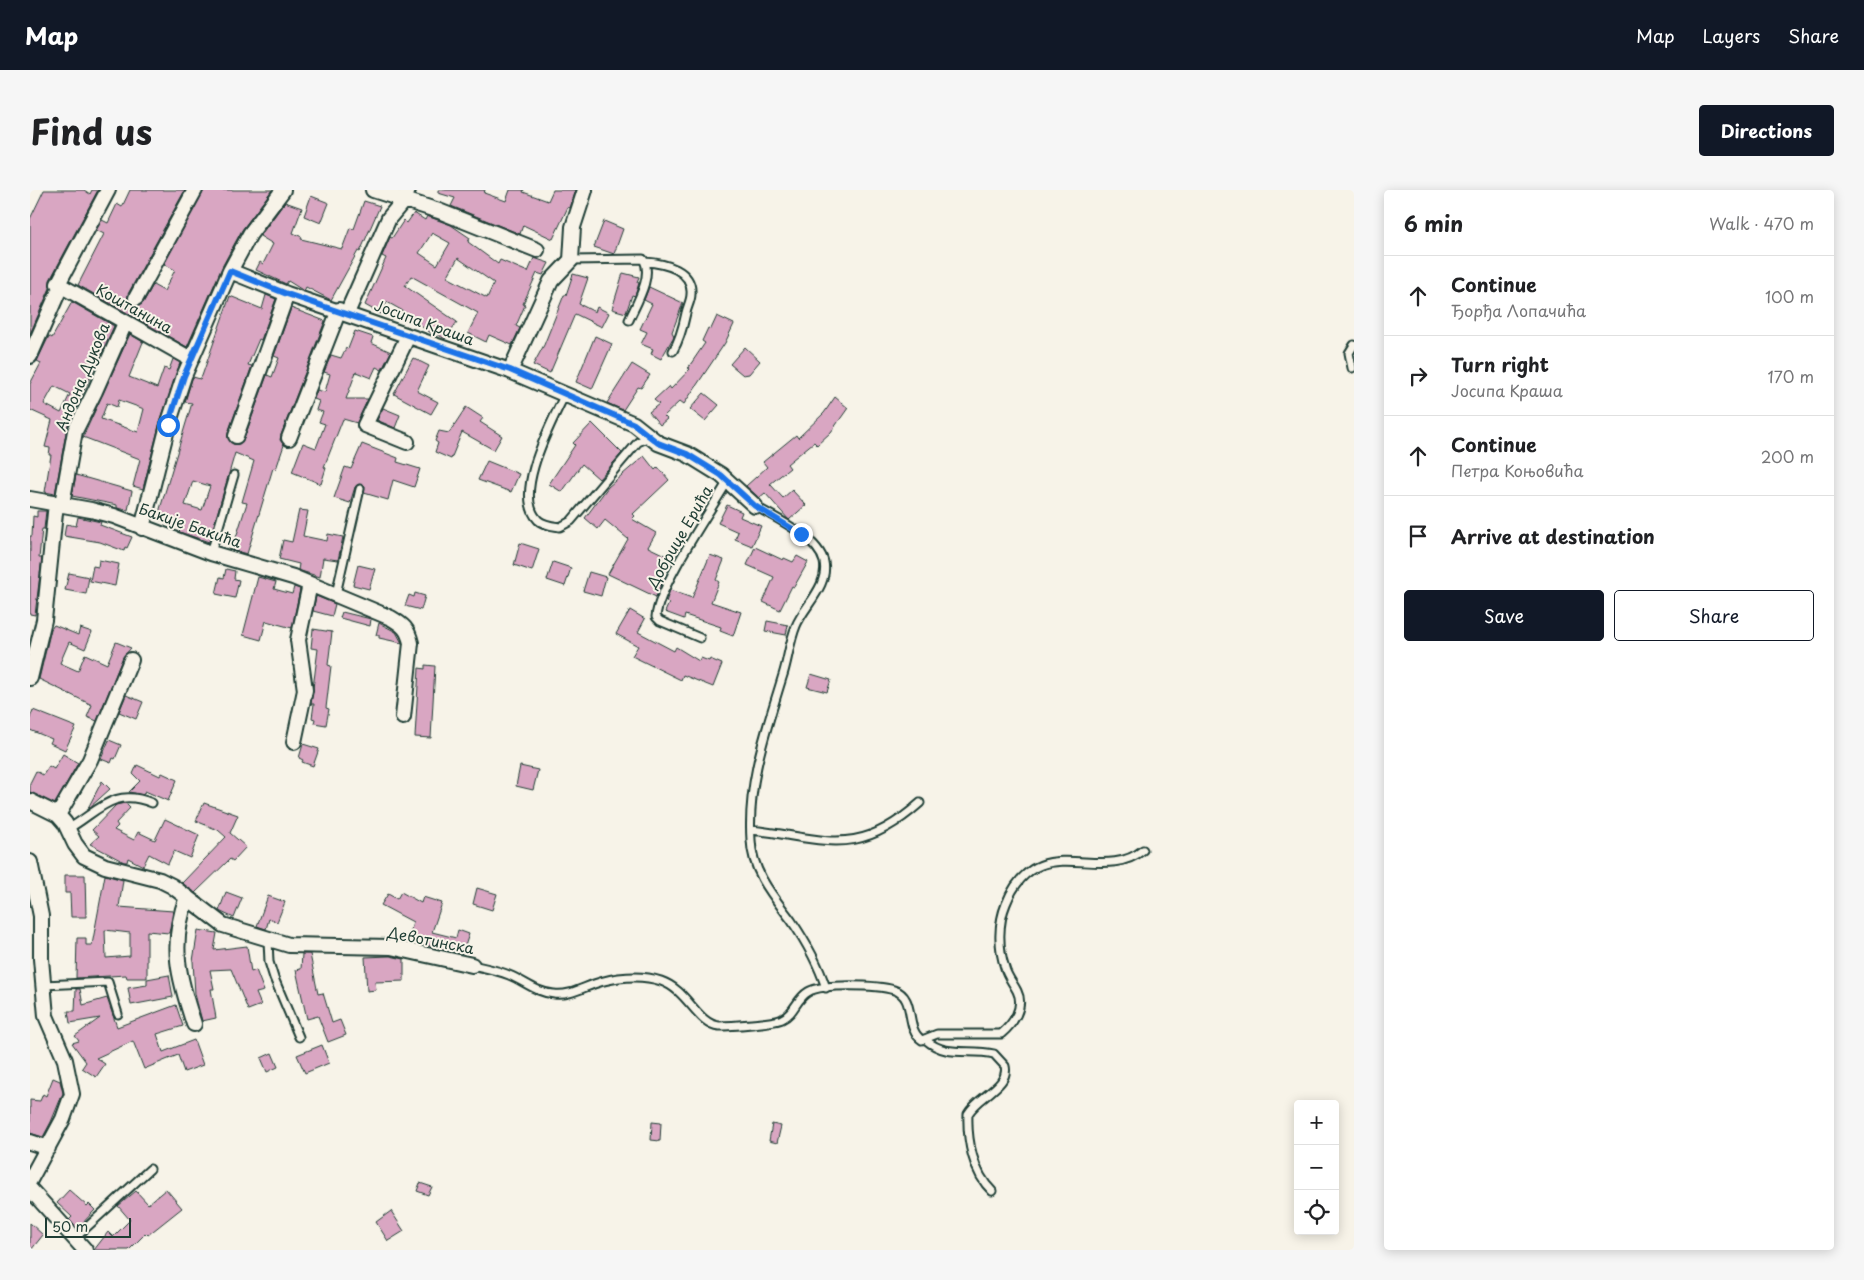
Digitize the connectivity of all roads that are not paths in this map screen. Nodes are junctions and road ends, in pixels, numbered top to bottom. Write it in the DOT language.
graph roads {
  1 [pos="108,190"];
  2 [pos="195,190"];
  3 [pos="283,190"];
  4 [pos="372,190"];
  5 [pos="585,190"];
  6 [pos="406,195"];
  7 [pos="537,250"];
  8 [pos="571,260"];
  9 [pos="645,262"];
  10 [pos="230,271"];
  11 [pos="60,288"];
  12 [pos="287,294"];
  13 [pos="136,298"];
  14 [pos="343,312"];
  15 [pos="629,320"];
  16 [pos="125,322"];
  17 [pos="408,336"];
  18 [pos="1354,345"];
  19 [pos="673,351"];
  20 [pos="30,356"];
  21 [pos="191,359"];
  22 [pos="1352,368"];
  23 [pos="510,370"];
  24 [pos="565,394"];
  25 [pos="236,436"];
  26 [pos="649,437"];
  27 [pos="289,438"];
  28 [pos="407,442"];
  29 [pos="234,475"];
  30 [pos="728,481"];
  31 [pos="360,489"];
  32 [pos="30,499"];
  33 [pos="59,503"];
  34 [pos="755,506"];
  35 [pos="142,528"];
  36 [pos="211,553"];
  37 [pos="310,584"];
  38 [pos="336,594"];
  39 [pos="700,638"];
  40 [pos="131,660"];
  41 [pos="30,678"];
  42 [pos="403,717"];
  43 [pos="294,742"];
  44 [pos="30,801"];
  45 [pos="152,803"];
  46 [pos="920,803"];
  47 [pos="58,815"];
  48 [pos="68,829"];
  49 [pos="751,830"];
  50 [pos="1143,850"];
  51 [pos="30,862"];
  52 [pos="186,897"];
  53 [pos="268,940"];
  54 [pos="472,965"];
  55 [pos="44,985"];
  56 [pos="826,988"];
  57 [pos="118,1014"];
  58 [pos="194,1024"];
  59 [pos="299,1037"];
  60 [pos="926,1040"];
  61 [pos="30,1142"];
  62 [pos="48,1148"];
  63 [pos="150,1169"];
  64 [pos="30,1180"];
  65 [pos="30,1189"];
  66 [pos="992,1191"];
  67 [pos="74,1239"];
  68 [pos="84,1250"];
  1 -- 11 [label="street"];
  2 -- 13 [label="street"];
  3 -- 10 [label="street"];
  4 -- 6 [label="street"];
  5 -- 8 [label="street"];
  6 -- 7 [label="street"];
  6 -- 14 [label="street"];
  8 -- 9 [label="lane"];
  8 -- 23 [label="street"];
  9 -- 15 [label="lane"];
  9 -- 19 [label="lane"];
  10 -- 12 [label="street, Јосипа Краша"];
  10 -- 21 [label="street"];
  11 -- 16 [label="street, Коштанина"];
  11 -- 20 [label="street"];
  12 -- 14 [label="street, Јосипа Краша"];
  12 -- 25 [label="street"];
  14 -- 17 [label="street, Јосипа Краша"];
  14 -- 27 [label="street"];
  16 -- 21 [label="street, Коштанина"];
  16 -- 33 [label="street, Андона Дукова"];
  17 -- 23 [label="street, Јосипа Краша"];
  17 -- 28 [label="street"];
  18 -- 22 [label="lane"];
  21 -- 35 [label="street"];
  23 -- 24 [label="street, Јосипа Краша"];
  24 -- 26 [label="street, Јосипа Краша"];
  24 -- 26 [label="lane"];
  26 -- 30 [label="street, Јосипа Краша"];
  29 -- 36 [label="lane"];
  30 -- 34 [label="street, Јосипа Краша"];
  30 -- 39 [label="lane, Добрице Ерића"];
  31 -- 38 [label="lane"];
  32 -- 33 [label="street, Бакије Бакића"];
  33 -- 35 [label="street, Бакије Бакића"];
  33 -- 41 [label="street, Андона Дукова"];
  34 -- 49 [label="lane"];
  35 -- 36 [label="street, Бакије Бакића"];
  36 -- 37 [label="street, Бакије Бакића"];
  37 -- 38 [label="street, Бакије Бакића"];
  37 -- 43 [label="street"];
  38 -- 42 [label="street, Бакије Бакића"];
  40 -- 47 [label="street"];
  44 -- 47 [label="street, Девотинска"];
  45 -- 48 [label="lane"];
  46 -- 49 [label="lane"];
  47 -- 48 [label="street, Девотинска"];
  48 -- 52 [label="street, Девотинска"];
  49 -- 56 [label="lane"];
  50 -- 60 [label="lane"];
  51 -- 55 [label="street"];
  52 -- 53 [label="street, Девотинска"];
  52 -- 58 [label="street"];
  53 -- 54 [label="street, Девотинска"];
  53 -- 59 [label="lane"];
  54 -- 56 [label="lane, Девотинска"];
  55 -- 57 [label="lane"];
  55 -- 62 [label="street"];
  56 -- 60 [label="lane, Девотинска"];
  60 -- 66 [label="lane"];
  61 -- 62 [label="street"];
  62 -- 64 [label="street"];
  63 -- 67 [label="lane"];
  65 -- 67 [label="street"];
  67 -- 68 [label="street"];
}
